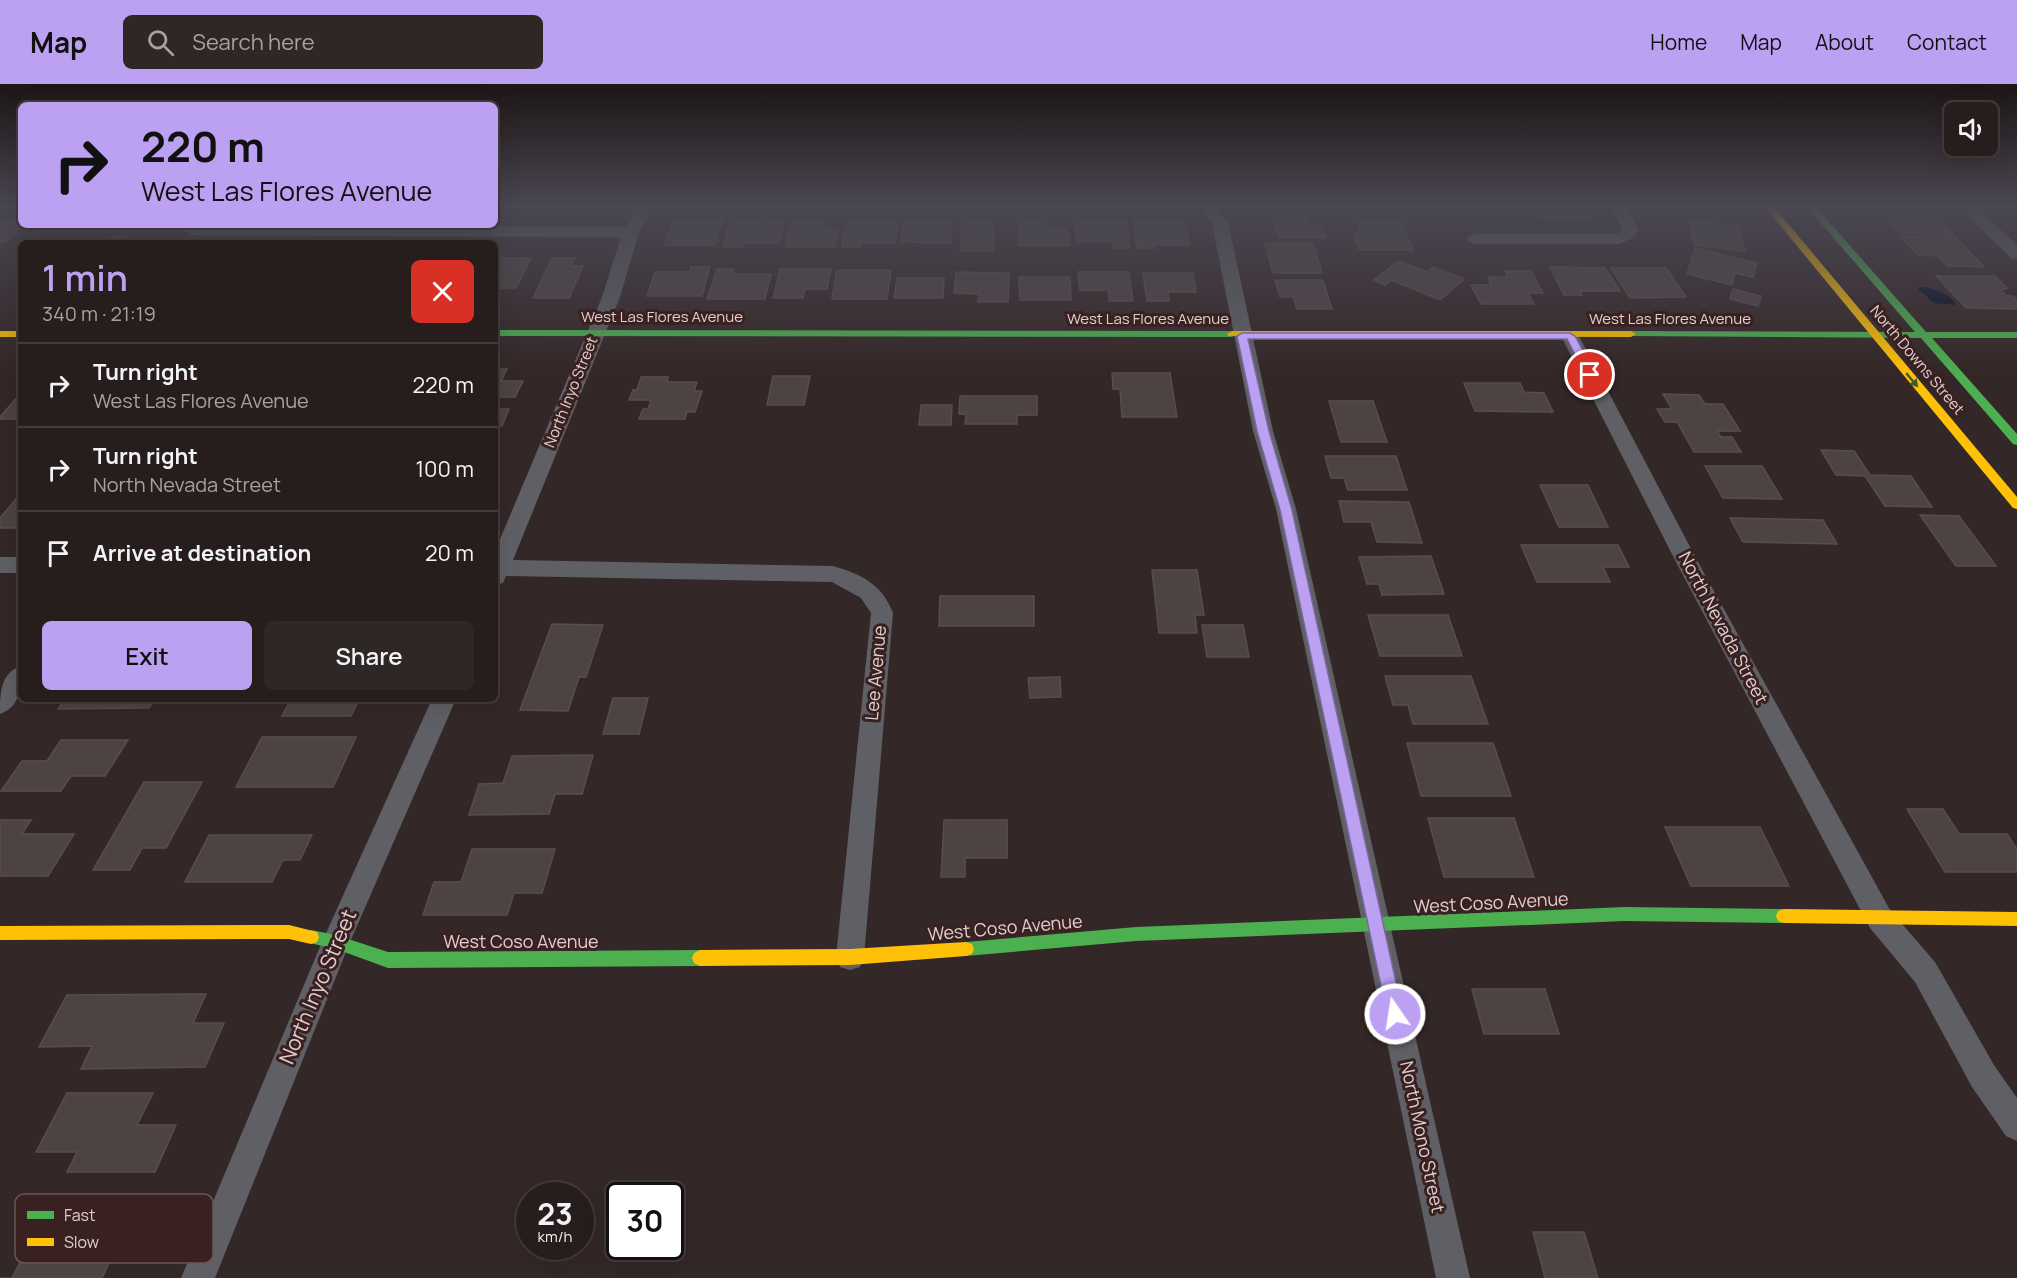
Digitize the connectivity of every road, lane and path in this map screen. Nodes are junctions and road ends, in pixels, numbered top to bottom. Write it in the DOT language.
graph roads {
  1 [pos="622,263"];
  2 [pos="1225,263"];
  3 [pos="1815,263"];
  4 [pos="1860,263"];
  5 [pos="498,333"];
  6 [pos="596,333"];
  7 [pos="0,334"];
  8 [pos="18,334"];
  9 [pos="1874,335"];
  10 [pos="1242,336"];
  11 [pos="1570,336"];
  12 [pos="1924,336"];
  13 [pos="2017,336"];
  14 [pos="2017,441"];
  15 [pos="2017,506"];
  16 [pos="0,565"];
  17 [pos="18,565"];
  18 [pos="498,566"];
  19 [pos="498,571"];
  20 [pos="18,679"];
  21 [pos="443,702"];
  22 [pos="0,704"];
  23 [pos="1880,919"];
  24 [pos="2017,919"];
  25 [pos="1376,926"];
  26 [pos="0,933"];
  27 [pos="336,942"];
  28 [pos="850,957"];
  29 [pos="2017,1125"];
  30 [pos="213,1241"];
  31 [pos="204,1263"];
  32 [pos="198,1278"];
  33 [pos="1453,1278"];
  1 -- 6 [label="street, North Inyo Street"];
  2 -- 10 [label="street, North Mono Street"];
  3 -- 9 [label="street, North Downs Street"];
  4 -- 12 [label="street, North Downs Street"];
  5 -- 6 [label="street, West Las Flores Avenue"];
  6 -- 10 [label="street, West Las Flores Avenue"];
  6 -- 18 [label="street, North Inyo Street"];
  7 -- 8 [label="street"];
  9 -- 11 [label="street, West Las Flores Avenue"];
  9 -- 12 [label="street, West Las Flores Avenue"];
  9 -- 15 [label="street, North Downs Street, one-way"];
  10 -- 11 [label="street, West Las Flores Avenue"];
  10 -- 25 [label="street, North Mono Street"];
  11 -- 23 [label="street, North Nevada Street"];
  12 -- 13 [label="street, West Las Flores Avenue"];
  12 -- 14 [label="street, North Downs Street"];
  16 -- 17 [label="street"];
  19 -- 28 [label="street, Lee Avenue"];
  20 -- 22 [label="street"];
  21 -- 27 [label="street, North Inyo Street"];
  23 -- 24 [label="street, West Coso Avenue"];
  23 -- 25 [label="street, West Coso Avenue"];
  23 -- 29 [label="street, North Nevada Street"];
  25 -- 28 [label="street, West Coso Avenue"];
  25 -- 33 [label="street, North Mono Street"];
  26 -- 27 [label="street, West Coso Avenue"];
  27 -- 28 [label="street, West Coso Avenue"];
  27 -- 30 [label="street, North Inyo Street"];
  31 -- 32 [label="street, North Inyo Street"];
}
